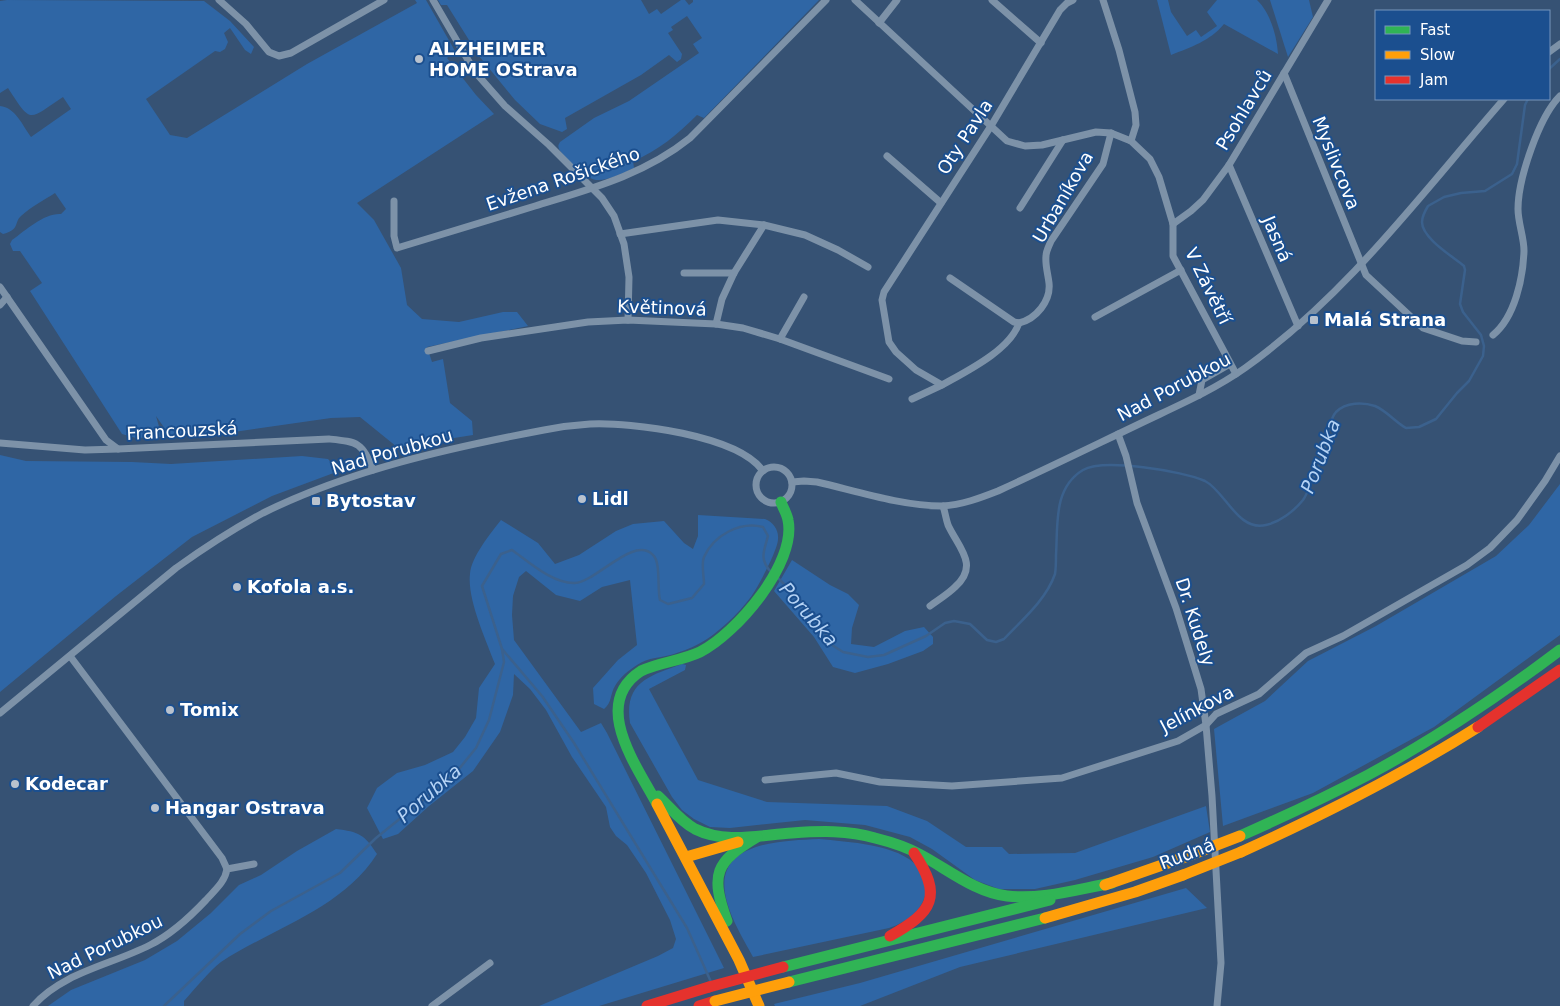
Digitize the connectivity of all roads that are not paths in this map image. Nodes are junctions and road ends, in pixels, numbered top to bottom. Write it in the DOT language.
graph roads {
  1 [pos="219,0"];
  2 [pos="384,0"];
  3 [pos="433,0"];
  4 [pos="826,0"];
  5 [pos="855,0"];
  6 [pos="897,0"];
  7 [pos="992,0"];
  8 [pos="1073,0"];
  9 [pos="1103,0"];
  10 [pos="1328,0"];
  11 [pos="879,23"];
  12 [pos="1041,43"];
  13 [pos="1284,74"];
  14 [pos="1560,96"];
  15 [pos="1503,100"];
  16 [pos="991,126"];
  17 [pos="1111,133"];
  18 [pos="1062,140"];
  19 [pos="1131,141"];
  20 [pos="887,156"];
  21 [pos="1229,165"];
  22 [pos="592,188"];
  23 [pos="394,201"];
  24 [pos="941,203"];
  25 [pos="1020,208"];
  26 [pos="764,224"];
  27 [pos="1173,224"];
  28 [pos="620,234"];
  29 [pos="1361,264"];
  30 [pos="868,267"];
  31 [pos="1181,270"];
  32 [pos="734,272"];
  33 [pos="684,274"];
  34 [pos="950,278"];
  35 [pos="0,287"];
  36 [pos="804,296"];
  37 [pos="7,297"];
  38 [pos="0,305"];
  39 [pos="1095,317"];
  40 [pos="628,320"];
  41 [pos="1019,322"];
  42 [pos="716,324"];
  43 [pos="1298,326"];
  44 [pos="1493,335"];
  45 [pos="780,339"];
  46 [pos="1476,342"];
  47 [pos="428,351"];
  48 [pos="1230,364"];
  49 [pos="1236,374"];
  50 [pos="889,380"];
  51 [pos="942,385"];
  52 [pos="1199,396"];
  53 [pos="912,399"];
  54 [pos="1118,434"];
  55 [pos="0,443"];
  56 [pos="118,449"];
  57 [pos="1560,456"];
  58 [pos="372,470"];
  59 [pos="763,471"];
  60 [pos="792,482"];
  61 [pos="781,502"];
  62 [pos="943,506"];
  63 [pos="930,606"];
  64 [pos="1560,650"];
  65 [pos="70,656"];
  66 [pos="1560,670"];
  67 [pos="0,713"];
  68 [pos="1206,725"];
  69 [pos="765,780"];
  70 [pos="652,792"];
  71 [pos="757,837"];
  72 [pos="914,853"];
  73 [pos="686,857"];
  74 [pos="254,864"];
  75 [pos="227,869"];
  76 [pos="1112,883"];
  77 [pos="876,944"];
  78 [pos="739,960"];
  79 [pos="490,963"];
  80 [pos="33,1006"];
  81 [pos="432,1006"];
  82 [pos="647,1006"];
  83 [pos="698,1006"];
  84 [pos="759,1006"];
  85 [pos="1217,1006"];
  1 -- 2 [label="street"];
  3 -- 22 [label="street"];
  4 -- 22 [label="street, Evžena Rošického"];
  5 -- 11 [label="street, V Závětří"];
  6 -- 11 [label="street"];
  7 -- 12 [label="street"];
  8 -- 12 [label="street, Oty Pavla"];
  9 -- 19 [label="street"];
  10 -- 13 [label="street, Psohlavců"];
  11 -- 16 [label="street, V Závětří"];
  12 -- 16 [label="street, Oty Pavla"];
  13 -- 21 [label="street, Psohlavců"];
  13 -- 29 [label="street, Myslivcova"];
  14 -- 44 [label="street"];
  15 -- 29 [label="street, Nad Porubkou"];
  16 -- 18 [label="street, V Závětří"];
  16 -- 24 [label="street, Oty Pavla"];
  17 -- 18 [label="street, V Závětří"];
  17 -- 19 [label="street, V Závětří"];
  17 -- 41 [label="street, Urbaníkova"];
  18 -- 25 [label="street"];
  19 -- 27 [label="street, V Závětří"];
  20 -- 24 [label="street"];
  21 -- 27 [label="street, Psohlavců"];
  21 -- 43 [label="street, Jasná"];
  22 -- 23 [label="street, Evžena Rošického"];
  22 -- 28 [label="street"];
  24 -- 51 [label="street, Oty Pavla"];
  26 -- 28 [label="street"];
  26 -- 30 [label="street"];
  26 -- 32 [label="street"];
  27 -- 31 [label="street, V Závětří"];
  28 -- 40 [label="street"];
  29 -- 43 [label="street, Nad Porubkou"];
  29 -- 46 [label="street, Myslivcova"];
  31 -- 39 [label="street"];
  31 -- 48 [label="street, V Závětří"];
  32 -- 33 [label="street"];
  32 -- 42 [label="street"];
  34 -- 41 [label="street"];
  35 -- 37 [label="street, Francouzská"];
  36 -- 45 [label="street"];
  37 -- 38 [label="street"];
  37 -- 56 [label="street, Francouzská"];
  40 -- 42 [label="street, Květinová"];
  40 -- 47 [label="street, Květinová"];
  41 -- 51 [label="street, Urbaníkova"];
  42 -- 45 [label="street, Květinová"];
  43 -- 49 [label="street, Nad Porubkou"];
  45 -- 50 [label="street, Květinová"];
  48 -- 49 [label="street, V Závětří"];
  48 -- 52 [label="street"];
  49 -- 52 [label="street, Nad Porubkou"];
  51 -- 53 [label="street, Urbaníkova"];
  52 -- 54 [label="street, Nad Porubkou"];
  54 -- 62 [label="street, Nad Porubkou"];
  54 -- 68 [label="street, Dr. Kudely"];
  55 -- 56 [label="street"];
  56 -- 58 [label="street, Francouzská"];
  57 -- 68 [label="street, Jelínkova"];
  58 -- 59 [label="street, Nad Porubkou"];
  58 -- 65 [label="street, Nad Porubkou"];
  59 -- 60 [label="street"];
  59 -- 61 [label="street"];
  60 -- 61 [label="street"];
  60 -- 62 [label="street, Nad Porubkou"];
  61 -- 70 [label="highway"];
  62 -- 63 [label="street"];
  64 -- 76 [label="highway, Rudná, bridge"];
  65 -- 67 [label="street, Nad Porubkou"];
  65 -- 75 [label="street"];
  66 -- 83 [label="highway, Rudná, bridge"];
  68 -- 69 [label="street, Jelínkova"];
  68 -- 85 [label="street, Dr. Kudely"];
  70 -- 71 [label="highway"];
  70 -- 73 [label="highway"];
  71 -- 72 [label="highway"];
  71 -- 73 [label="highway"];
  71 -- 78 [label="highway"];
  72 -- 76 [label="highway"];
  72 -- 77 [label="highway"];
  73 -- 78 [label="highway"];
  74 -- 75 [label="street"];
  75 -- 80 [label="street, Nad Porubkou"];
  76 -- 77 [label="highway, Rudná"];
  77 -- 82 [label="highway, Rudná, bridge"];
  78 -- 84 [label="highway"];
  79 -- 81 [label="street"];
}
